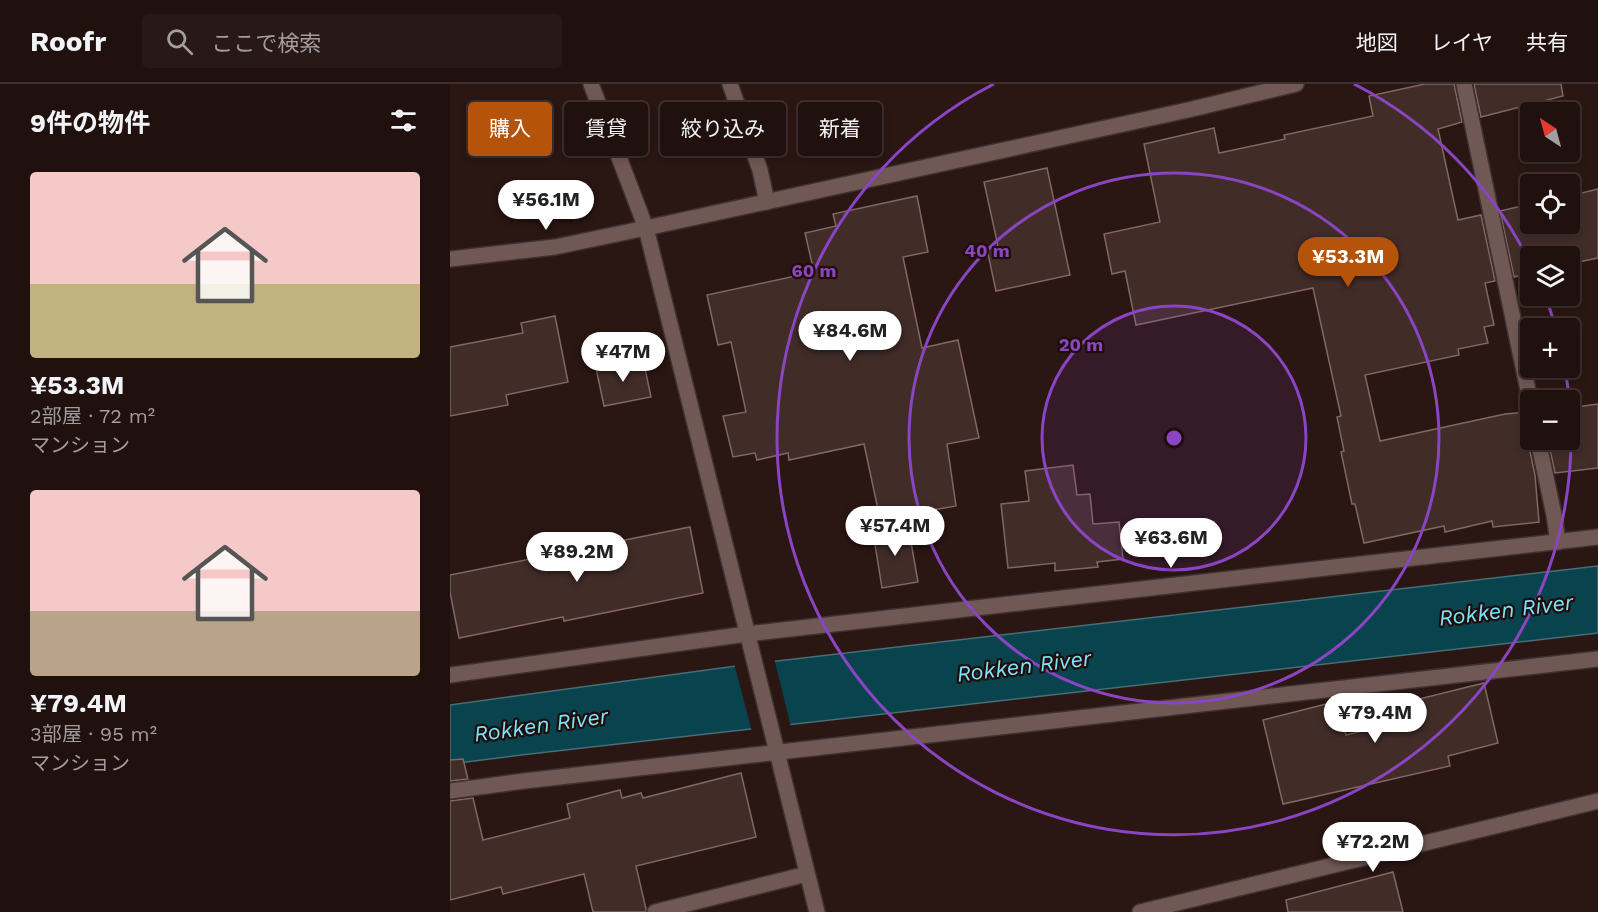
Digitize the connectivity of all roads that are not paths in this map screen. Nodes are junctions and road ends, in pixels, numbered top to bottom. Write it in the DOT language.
graph roads {
  1 [pos="591,84"];
  2 [pos="730,84"];
  3 [pos="1227,84"];
  4 [pos="1296,84"];
  5 [pos="1464,84"];
  6 [pos="1231,100"];
  7 [pos="767,202"];
  8 [pos="646,228"];
  9 [pos="450,259"];
  10 [pos="1528,390"];
  11 [pos="1540,450"];
  12 [pos="1598,537"];
  13 [pos="1558,542"];
  14 [pos="747,634"];
  15 [pos="1598,659"];
  16 [pos="450,675"];
  17 [pos="775,746"];
  18 [pos="450,791"];
  19 [pos="1598,801"];
  20 [pos="807,874"];
  21 [pos="655,912"];
  22 [pos="817,912"];
  23 [pos="1140,912"];
  1 -- 8 [label="street"];
  2 -- 7 [label="street"];
  3 -- 6 [label="street"];
  4 -- 6 [label="street"];
  5 -- 10 [label="street"];
  6 -- 7 [label="street"];
  7 -- 8 [label="street"];
  8 -- 9 [label="street"];
  8 -- 14 [label="street"];
  11 -- 13 [label="street"];
  12 -- 13 [label="street"];
  13 -- 14 [label="street"];
  14 -- 16 [label="street"];
  14 -- 17 [label="street"];
  15 -- 17 [label="street"];
  17 -- 18 [label="street"];
  17 -- 20 [label="street"];
  19 -- 23 [label="street"];
  20 -- 21 [label="street"];
  20 -- 22 [label="street"];
}
